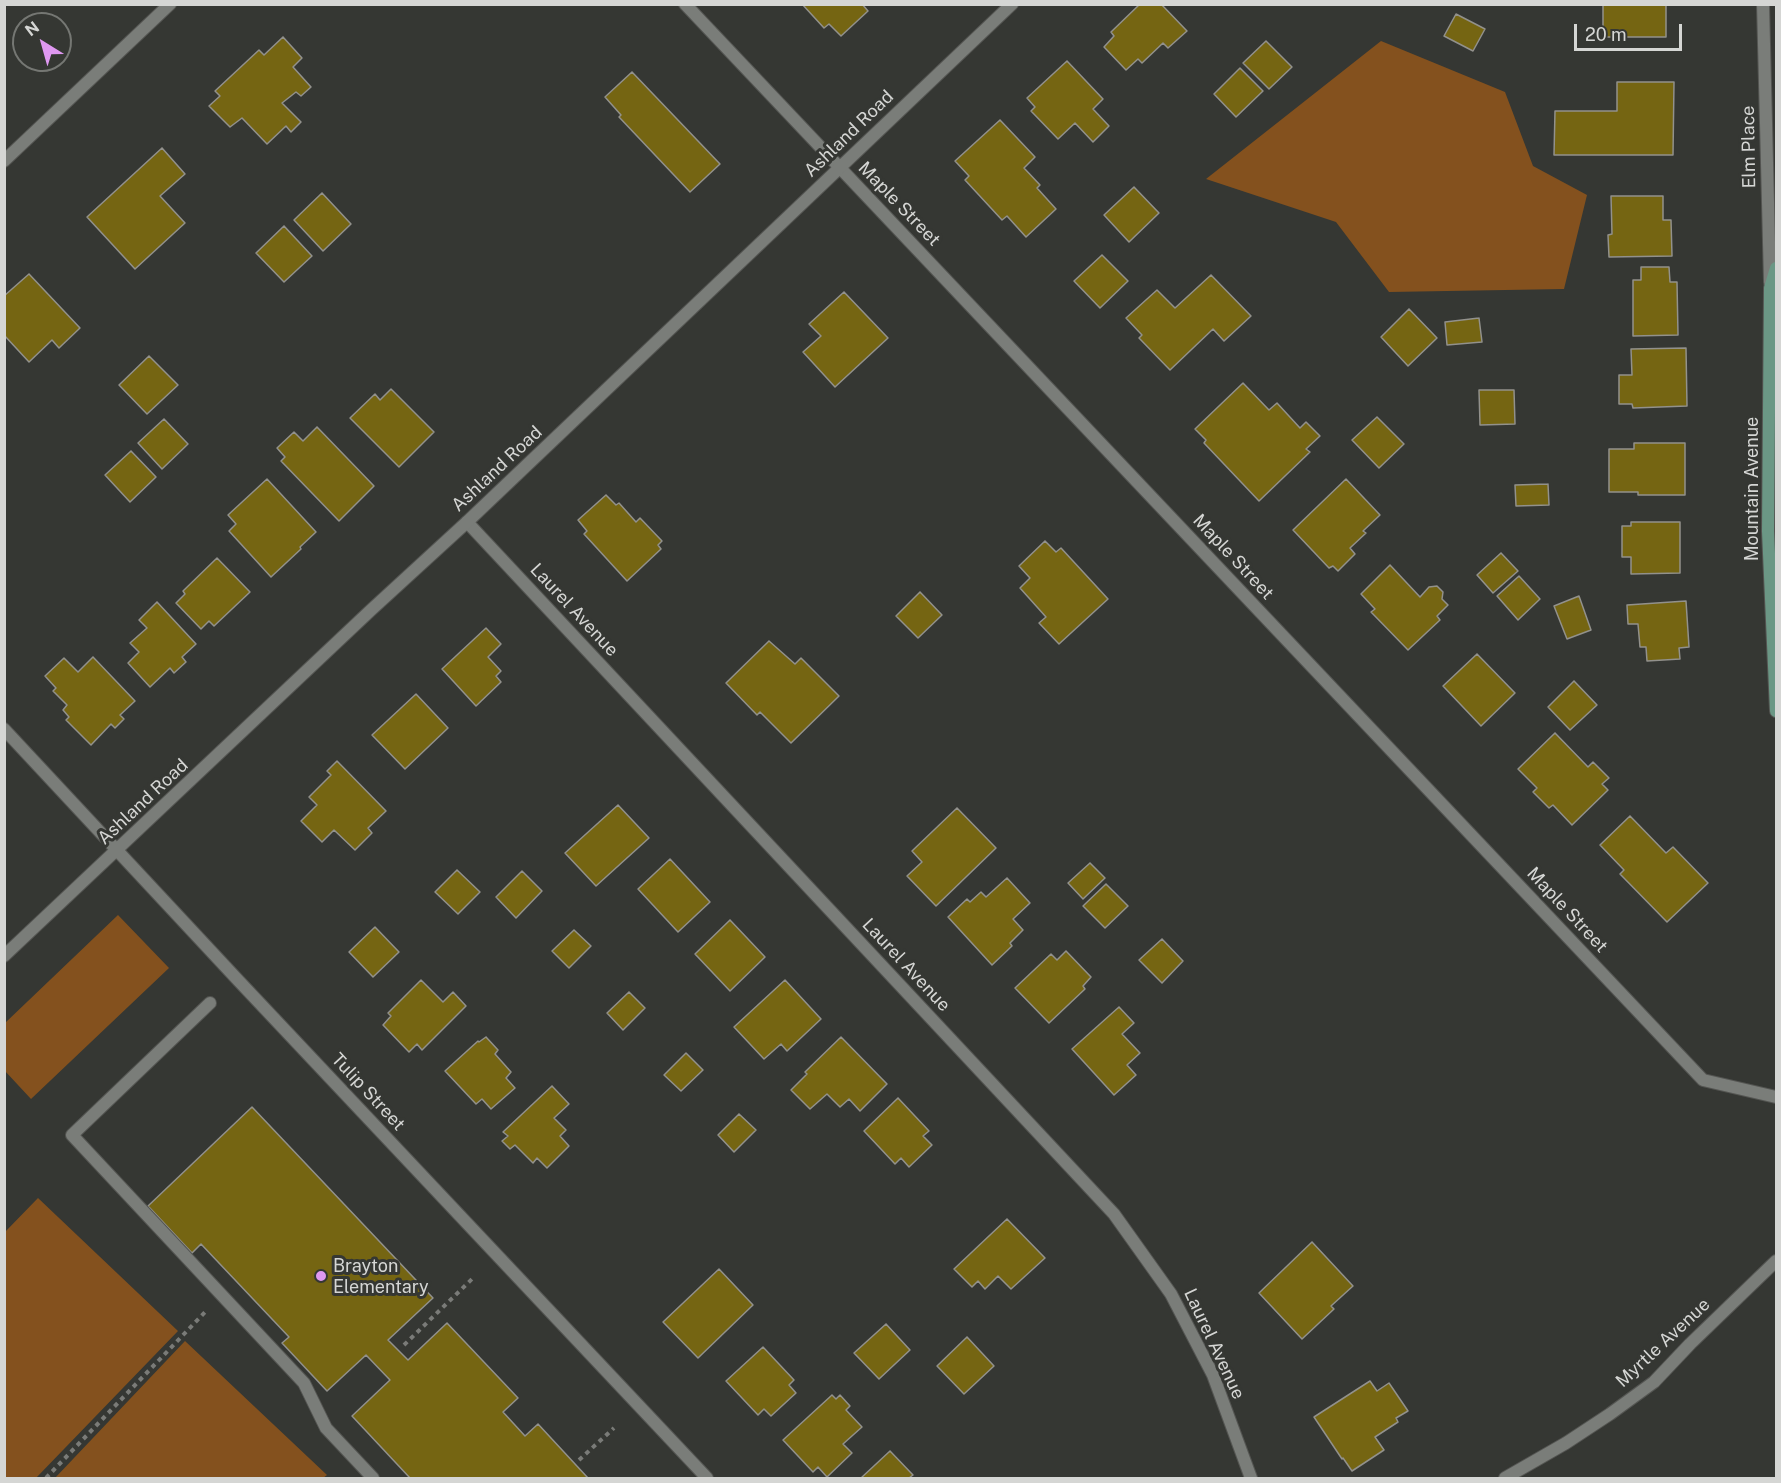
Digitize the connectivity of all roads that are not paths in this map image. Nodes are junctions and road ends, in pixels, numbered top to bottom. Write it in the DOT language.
graph roads {
  1 [pos="170,4"];
  2 [pos="685,4"];
  3 [pos="1012,4"];
  4 [pos="1763,4"];
  5 [pos="4,162"];
  6 [pos="839,168"];
  7 [pos="1776,268"];
  8 [pos="1770,288"];
  9 [pos="467,522"];
  10 [pos="1776,711"];
  11 [pos="4,729"];
  12 [pos="118,850"];
  13 [pos="4,956"];
  14 [pos="210,1003"];
  15 [pos="1776,1097"];
  16 [pos="1776,1261"];
  17 [pos="373,1479"];
  18 [pos="707,1479"];
  19 [pos="1251,1479"];
  20 [pos="1505,1479"];
  1 -- 5 [label="street"];
  2 -- 6 [label="street, Maple Street"];
  3 -- 6 [label="street, Ashland Road"];
  4 -- 8 [label="street, Elm Place"];
  6 -- 9 [label="street, Ashland Road"];
  6 -- 15 [label="street, Maple Street"];
  7 -- 8 [label="main road, Mountain Avenue"];
  8 -- 10 [label="main road, Mountain Avenue"];
  9 -- 12 [label="street, Ashland Road"];
  9 -- 19 [label="street, Laurel Avenue"];
  11 -- 12 [label="street, Tulip Street"];
  12 -- 13 [label="street, Ashland Road"];
  12 -- 18 [label="street, Tulip Street"];
  14 -- 17 [label="street"];
  16 -- 20 [label="street, Myrtle Avenue"];
}
